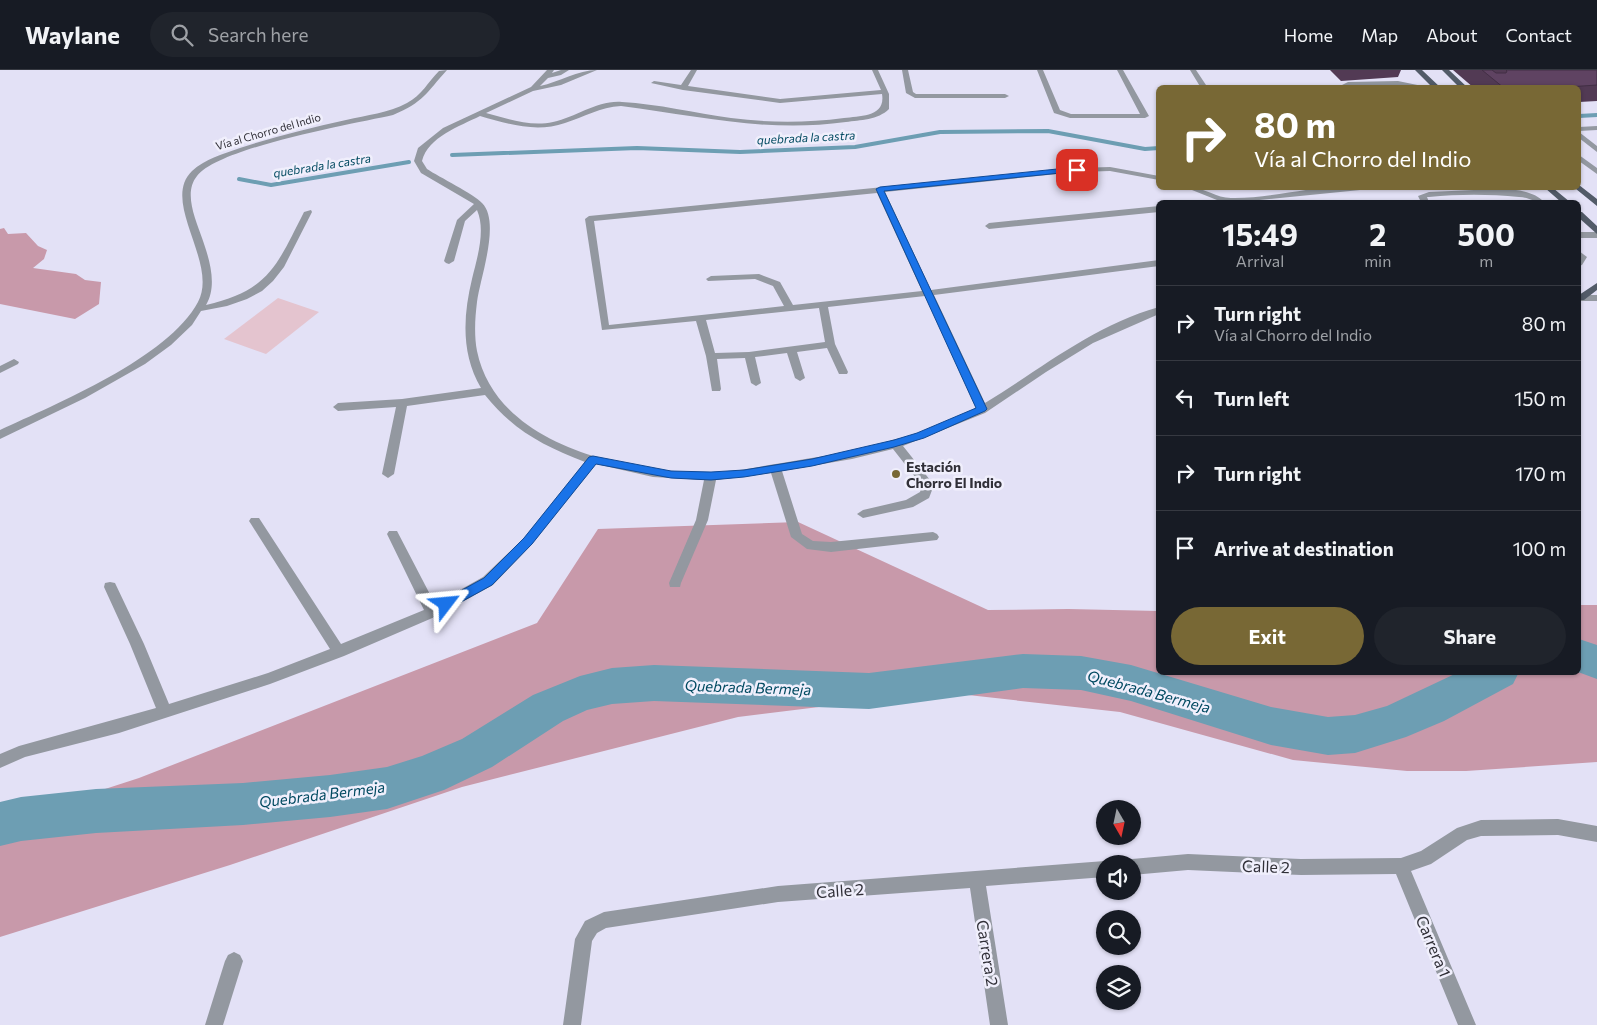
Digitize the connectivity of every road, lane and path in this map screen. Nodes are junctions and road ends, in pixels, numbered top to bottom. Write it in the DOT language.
graph roads {
  1 [pos="444,70"];
  2 [pos="566,70"];
  3 [pos="577,70"];
  4 [pos="594,70"];
  5 [pos="694,70"];
  6 [pos="875,70"];
  7 [pos="905,70"];
  8 [pos="1040,70"];
  9 [pos="1120,70"];
  10 [pos="1193,70"];
  11 [pos="1418,70"];
  12 [pos="1445,70"];
  13 [pos="547,76"];
  14 [pos="654,83"];
  15 [pos="1203,85"];
  16 [pos="1346,85"];
  17 [pos="1409,85"];
  18 [pos="1435,85"];
  19 [pos="1462,85"];
  20 [pos="683,88"];
  21 [pos="530,89"];
  22 [pos="885,92"];
  23 [pos="1005,96"];
  24 [pos="481,114"];
  25 [pos="1597,128"];
  26 [pos="1581,129"];
  27 [pos="1581,136"];
  28 [pos="1597,150"];
  29 [pos="1581,159"];
  30 [pos="1596,171"];
  31 [pos="1156,177"];
  32 [pos="880,189"];
  33 [pos="1581,189"];
  34 [pos="1197,190"];
  35 [pos="1342,190"];
  36 [pos="1551,190"];
  37 [pos="1225,200"];
  38 [pos="1249,200"];
  39 [pos="1424,200"];
  40 [pos="1535,200"];
  41 [pos="1564,200"];
  42 [pos="1597,203"];
  43 [pos="479,204"];
  44 [pos="1156,209"];
  45 [pos="308,212"];
  46 [pos="1581,216"];
  47 [pos="989,226"];
  48 [pos="1597,231"];
  49 [pos="1581,235"];
  50 [pos="1597,235"];
  51 [pos="450,261"];
  52 [pos="1156,263"];
  53 [pos="711,279"];
  54 [pos="1597,286"];
  55 [pos="929,293"];
  56 [pos="1581,297"];
  57 [pos="1581,298"];
  58 [pos="1597,298"];
  59 [pos="823,304"];
  60 [pos="790,308"];
  61 [pos="199,309"];
  62 [pos="1156,311"];
  63 [pos="700,318"];
  64 [pos="830,344"];
  65 [pos="791,350"];
  66 [pos="749,355"];
  67 [pos="711,356"];
  68 [pos="14,362"];
  69 [pos="0,370"];
  70 [pos="843,372"];
  71 [pos="800,378"];
  72 [pos="756,383"];
  73 [pos="716,389"];
  74 [pos="487,391"];
  75 [pos="402,403"];
  76 [pos="338,407"];
  77 [pos="982,409"];
  78 [pos="0,435"];
  79 [pos="894,444"];
  80 [pos="593,460"];
  81 [pos="775,468"];
  82 [pos="388,474"];
  83 [pos="711,476"];
  84 [pos="863,514"];
  85 [pos="255,521"];
  86 [pos="393,534"];
  87 [pos="933,537"];
  88 [pos="675,583"];
  89 [pos="110,587"];
  90 [pos="432,612"];
  91 [pos="339,652"];
  92 [pos="165,712"];
  93 [pos="0,761"];
  94 [pos="1597,834"];
  95 [pos="1141,866"];
  96 [pos="1401,866"];
  97 [pos="1096,870"];
  98 [pos="977,880"];
  99 [pos="234,960"];
  100 [pos="214,1025"];
  101 [pos="572,1025"];
  102 [pos="999,1025"];
  103 [pos="1467,1025"];
  1 -- 61 [label="street, Vía al Chorro del Indio"];
  2 -- 13 [label="street"];
  3 -- 13 [label="street"];
  4 -- 21 [label="street"];
  5 -- 20 [label="street"];
  6 -- 22 [label="street"];
  7 -- 23 [label="street"];
  8 -- 9 [label="street"];
  10 -- 15 [label="street"];
  11 -- 18 [label="main road"];
  12 -- 19 [label="main road"];
  13 -- 21 [label="street"];
  14 -- 20 [label="street"];
  16 -- 17 [label="street"];
  20 -- 22 [label="street"];
  21 -- 24 [label="street"];
  22 -- 24 [label="street"];
  24 -- 43 [label="street"];
  25 -- 26 [label="street"];
  27 -- 28 [label="street"];
  29 -- 30 [label="street"];
  31 -- 32 [label="street"];
  32 -- 55 [label="street"];
  32 -- 63 [label="street"];
  33 -- 42 [label="main road"];
  34 -- 37 [label="street"];
  35 -- 38 [label="street"];
  36 -- 41 [label="main road"];
  39 -- 40 [label="street"];
  43 -- 51 [label="street"];
  43 -- 74 [label="street"];
  44 -- 47 [label="street"];
  45 -- 61 [label="street"];
  46 -- 48 [label="main road"];
  49 -- 50 [label="street"];
  52 -- 55 [label="street"];
  53 -- 60 [label="street"];
  54 -- 56 [label="main road"];
  55 -- 59 [label="street"];
  55 -- 77 [label="street"];
  57 -- 58 [label="street"];
  59 -- 60 [label="street"];
  59 -- 64 [label="street"];
  60 -- 63 [label="street"];
  61 -- 78 [label="street, Vía al Chorro del Indio"];
  62 -- 77 [label="street"];
  63 -- 67 [label="street"];
  64 -- 65 [label="street"];
  64 -- 70 [label="street"];
  65 -- 66 [label="street"];
  65 -- 71 [label="street"];
  66 -- 67 [label="street"];
  66 -- 72 [label="street"];
  67 -- 73 [label="street"];
  68 -- 69 [label="street"];
  74 -- 75 [label="street"];
  74 -- 80 [label="street"];
  75 -- 76 [label="street"];
  75 -- 82 [label="street"];
  77 -- 79 [label="street"];
  79 -- 81 [label="street"];
  79 -- 84 [label="street"];
  80 -- 83 [label="street"];
  80 -- 90 [label="street"];
  81 -- 83 [label="street"];
  81 -- 87 [label="street"];
  83 -- 88 [label="street"];
  85 -- 91 [label="street"];
  86 -- 90 [label="street"];
  89 -- 92 [label="street"];
  90 -- 91 [label="street"];
  91 -- 92 [label="street"];
  92 -- 93 [label="street"];
  94 -- 96 [label="street, Calle 2"];
  95 -- 96 [label="street, Calle 2"];
  96 -- 103 [label="street, Carrera 1"];
  97 -- 98 [label="street, Calle 2"];
  98 -- 101 [label="street, Calle 2"];
  98 -- 102 [label="street, Carrera 2"];
  99 -- 100 [label="street"];
}
